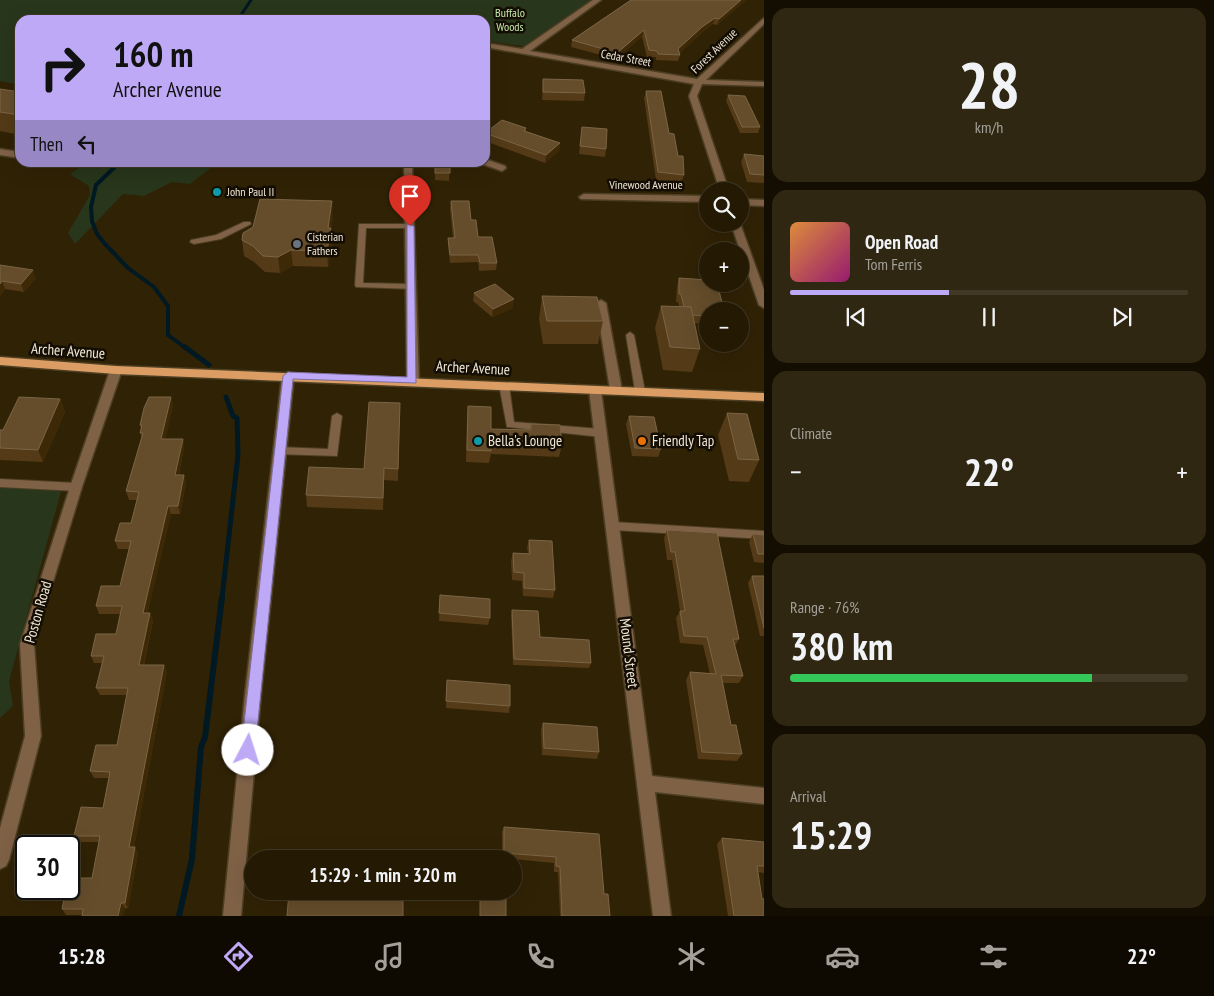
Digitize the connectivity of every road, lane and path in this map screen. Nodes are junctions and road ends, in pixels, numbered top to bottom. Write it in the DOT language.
graph roads {
  1 [pos="598,0"];
  2 [pos="764,20"];
  3 [pos="490,46"];
  4 [pos="523,52"];
  5 [pos="698,82"];
  6 [pos="764,84"];
  7 [pos="0,152"];
  8 [pos="15,154"];
  9 [pos="490,164"];
  10 [pos="408,167"];
  11 [pos="502,168"];
  12 [pos="722,182"];
  13 [pos="584,197"];
  14 [pos="699,199"];
  15 [pos="749,202"];
  16 [pos="764,203"];
  17 [pos="247,224"];
  18 [pos="410,226"];
  19 [pos="739,232"];
  20 [pos="194,242"];
  21 [pos="411,287"];
  22 [pos="601,303"];
  23 [pos="764,305"];
  24 [pos="630,335"];
  25 [pos="0,361"];
  26 [pos="116,370"];
  27 [pos="288,376"];
  28 [pos="413,381"];
  29 [pos="504,385"];
  30 [pos="595,390"];
  31 [pos="616,390"];
  32 [pos="640,391"];
  33 [pos="764,397"];
  34 [pos="337,416"];
  35 [pos="601,433"];
  36 [pos="279,451"];
  37 [pos="0,483"];
  38 [pos="76,487"];
  39 [pos="613,526"];
  40 [pos="764,535"];
  41 [pos="645,783"];
  42 [pos="764,796"];
  43 [pos="0,860"];
  44 [pos="232,916"];
  45 [pos="662,916"];
  1 -- 4 [label="street"];
  2 -- 5 [label="street, Forest Avenue"];
  3 -- 4 [label="street, Cedar Street"];
  4 -- 5 [label="street, Cedar Street"];
  5 -- 6 [label="street, Cedar Street"];
  5 -- 12 [label="street, Forest Avenue"];
  7 -- 8 [label="street"];
  9 -- 11 [label="street"];
  10 -- 18 [label="street"];
  13 -- 14 [label="street, Vinewood Avenue"];
  15 -- 16 [label="street"];
  17 -- 20 [label="lane"];
  18 -- 21 [label="street"];
  18 -- 21 [label="lane"];
  19 -- 23 [label="street"];
  21 -- 28 [label="street"];
  22 -- 31 [label="street"];
  24 -- 32 [label="lane"];
  25 -- 26 [label="main road, Archer Avenue"];
  26 -- 27 [label="main road, Archer Avenue"];
  26 -- 38 [label="street, Poston Road"];
  27 -- 28 [label="main road, Archer Avenue"];
  27 -- 36 [label="street"];
  28 -- 29 [label="main road, Archer Avenue"];
  29 -- 30 [label="main road, Archer Avenue"];
  29 -- 35 [label="lane"];
  30 -- 31 [label="main road, Archer Avenue"];
  30 -- 35 [label="street, Mound Street"];
  31 -- 32 [label="main road, Archer Avenue"];
  32 -- 33 [label="main road, Archer Avenue"];
  34 -- 36 [label="lane"];
  35 -- 39 [label="street, Mound Street"];
  36 -- 44 [label="street"];
  37 -- 38 [label="lane"];
  38 -- 43 [label="street, Poston Road"];
  39 -- 40 [label="lane"];
  39 -- 41 [label="street, Mound Street"];
  41 -- 42 [label="street"];
  41 -- 45 [label="street, Mound Street"];
}
